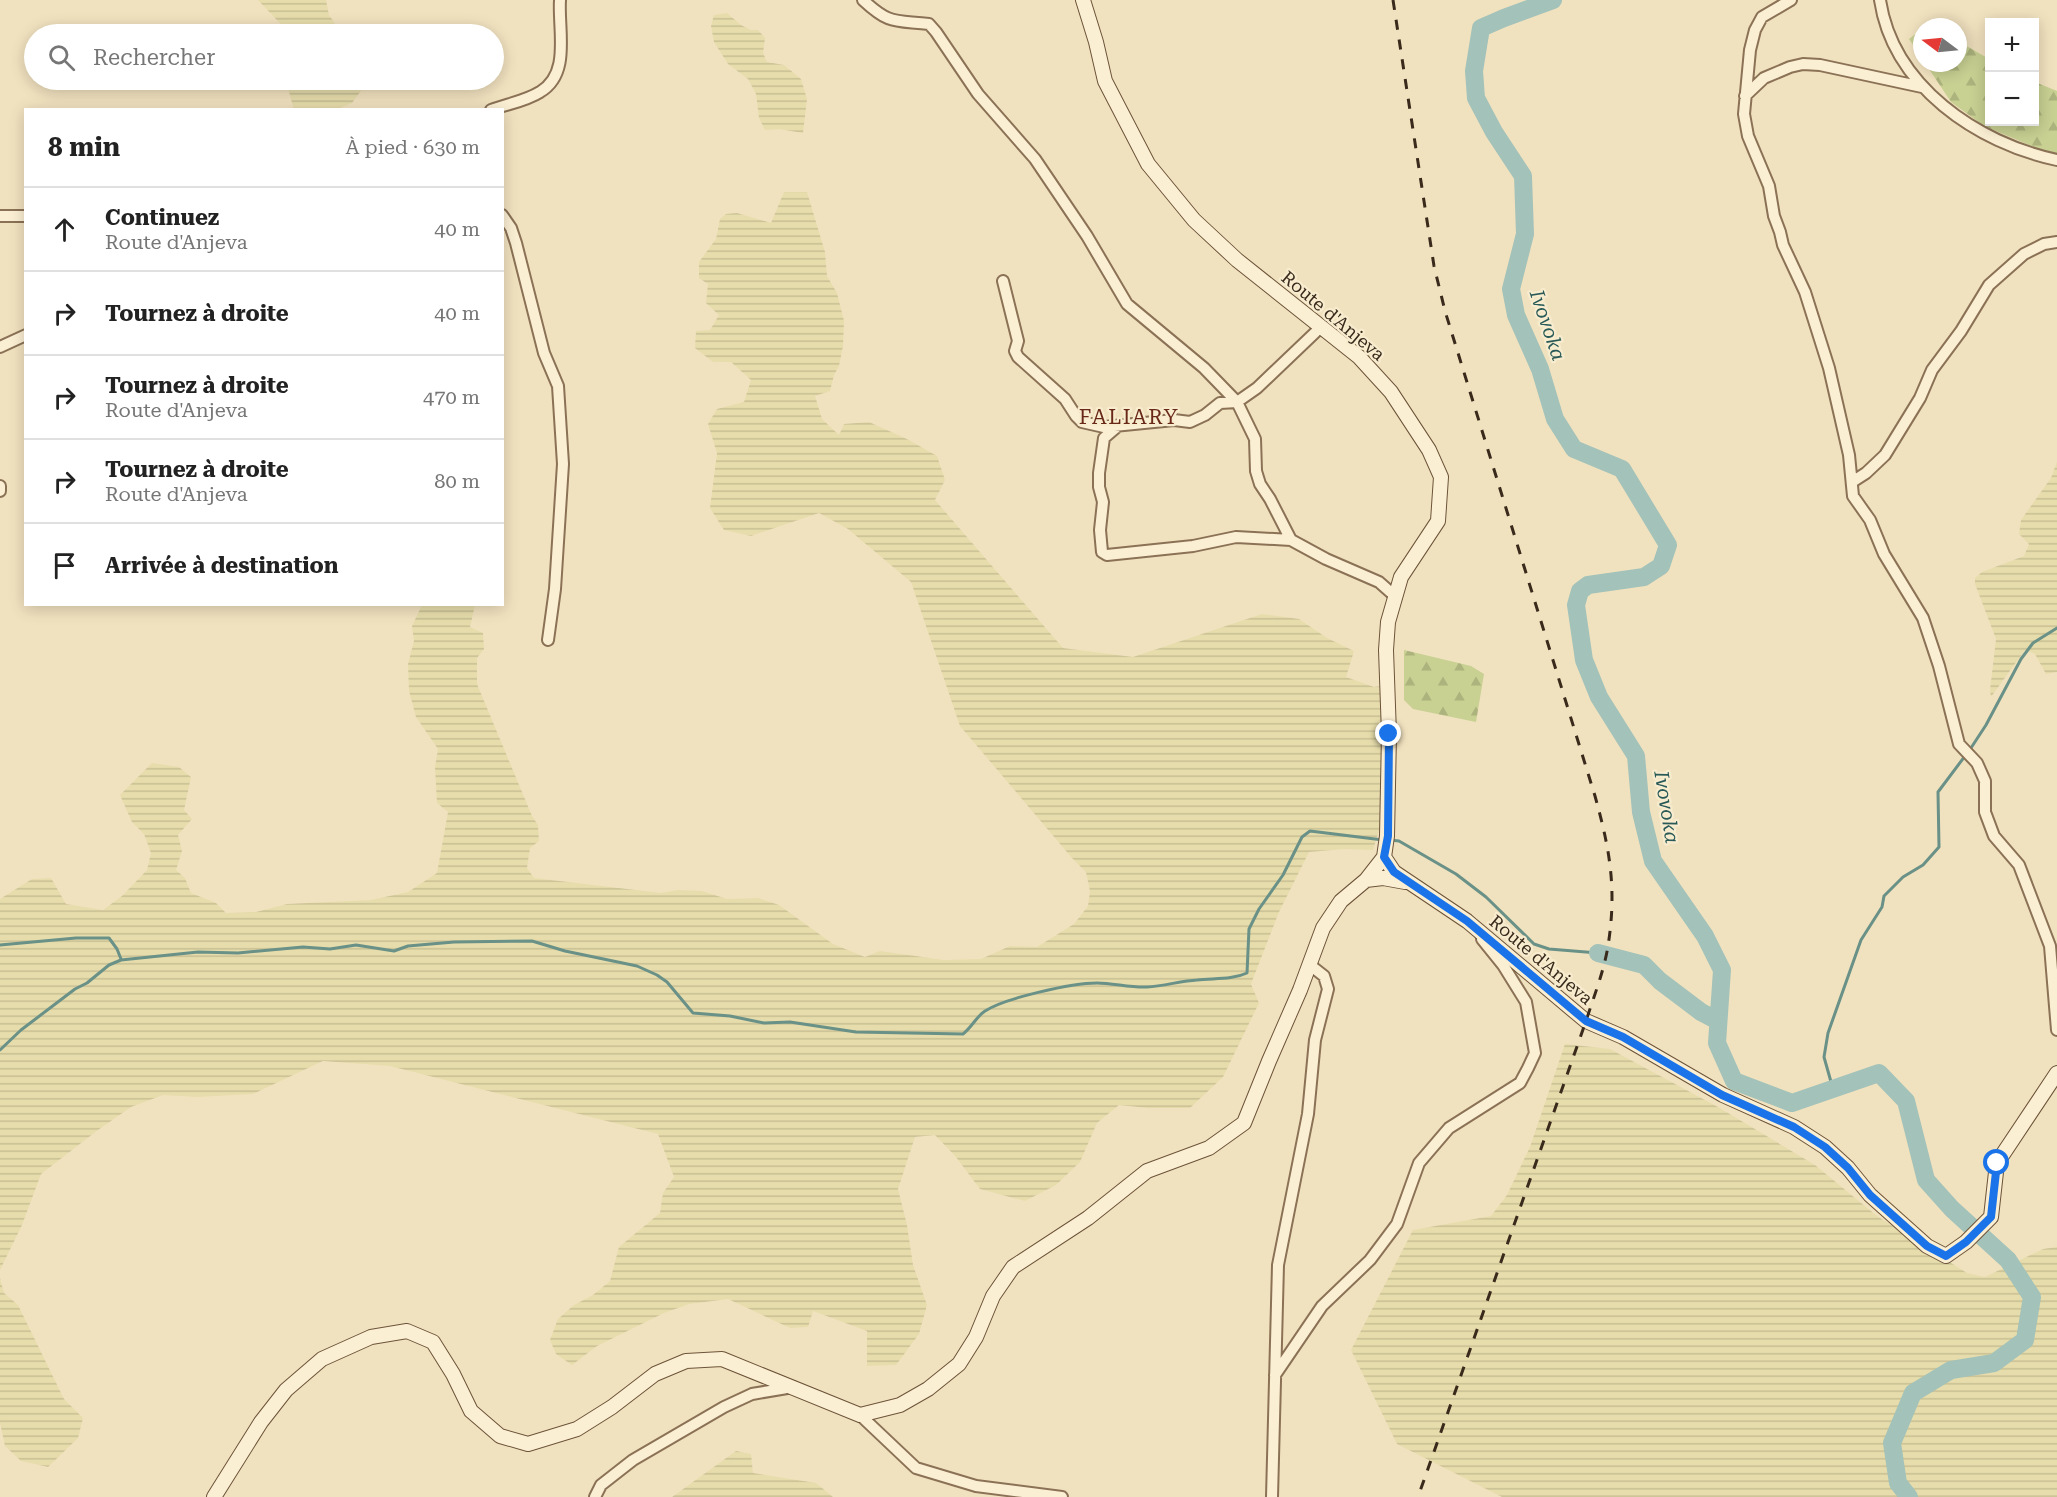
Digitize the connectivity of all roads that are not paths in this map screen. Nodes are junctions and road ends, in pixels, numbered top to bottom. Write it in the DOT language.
graph roads {
  1 [pos="560,0"];
  2 [pos="863,0"];
  3 [pos="1083,0"];
  4 [pos="1791,0"];
  5 [pos="1880,0"];
  6 [pos="1923,87"];
  7 [pos="1745,96"];
  8 [pos="497,108"];
  9 [pos="2057,160"];
  10 [pos="0,216"];
  11 [pos="24,216"];
  12 [pos="504,217"];
  13 [pos="2057,242"];
  14 [pos="1003,280"];
  15 [pos="1322,326"];
  16 [pos="24,336"];
  17 [pos="0,347"];
  18 [pos="1237,402"];
  19 [pos="1118,426"];
  20 [pos="1852,482"];
  21 [pos="0,486"];
  22 [pos="0,491"];
  23 [pos="1291,540"];
  24 [pos="1396,597"];
  25 [pos="548,640"];
  26 [pos="1384,855"];
  27 [pos="1366,880"];
  28 [pos="1408,883"];
  29 [pos="1467,921"];
  30 [pos="1310,965"];
  31 [pos="2057,1030"];
  32 [pos="2057,1073"];
  33 [pos="1275,1376"];
  34 [pos="794,1387"];
  35 [pos="860,1415"];
  36 [pos="214,1497"];
  37 [pos="595,1497"];
  38 [pos="1062,1497"];
  39 [pos="1272,1497"];
  1 -- 8 [label="street"];
  2 -- 18 [label="street"];
  3 -- 15 [label="street, Route d'Anjeva"];
  4 -- 7 [label="street"];
  5 -- 6 [label="street"];
  6 -- 7 [label="street"];
  6 -- 9 [label="street"];
  7 -- 20 [label="street"];
  10 -- 11 [label="street"];
  12 -- 25 [label="street"];
  13 -- 20 [label="street"];
  14 -- 19 [label="street"];
  15 -- 18 [label="street"];
  15 -- 24 [label="street, Route d'Anjeva"];
  16 -- 17 [label="street"];
  18 -- 19 [label="street"];
  18 -- 23 [label="street"];
  19 -- 23 [label="street"];
  20 -- 31 [label="street"];
  21 -- 22 [label="street"];
  23 -- 24 [label="street"];
  24 -- 26 [label="street, Route d'Anjeva"];
  26 -- 27 [label="street"];
  26 -- 28 [label="street, Route d'Anjeva"];
  27 -- 28 [label="street"];
  27 -- 30 [label="street"];
  28 -- 29 [label="street, Route d'Anjeva"];
  29 -- 32 [label="street, Route d'Anjeva"];
  29 -- 33 [label="street"];
  30 -- 33 [label="street"];
  30 -- 35 [label="street"];
  33 -- 39 [label="street"];
  34 -- 35 [label="street"];
  34 -- 36 [label="street"];
  34 -- 37 [label="street"];
  35 -- 38 [label="street"];
}
